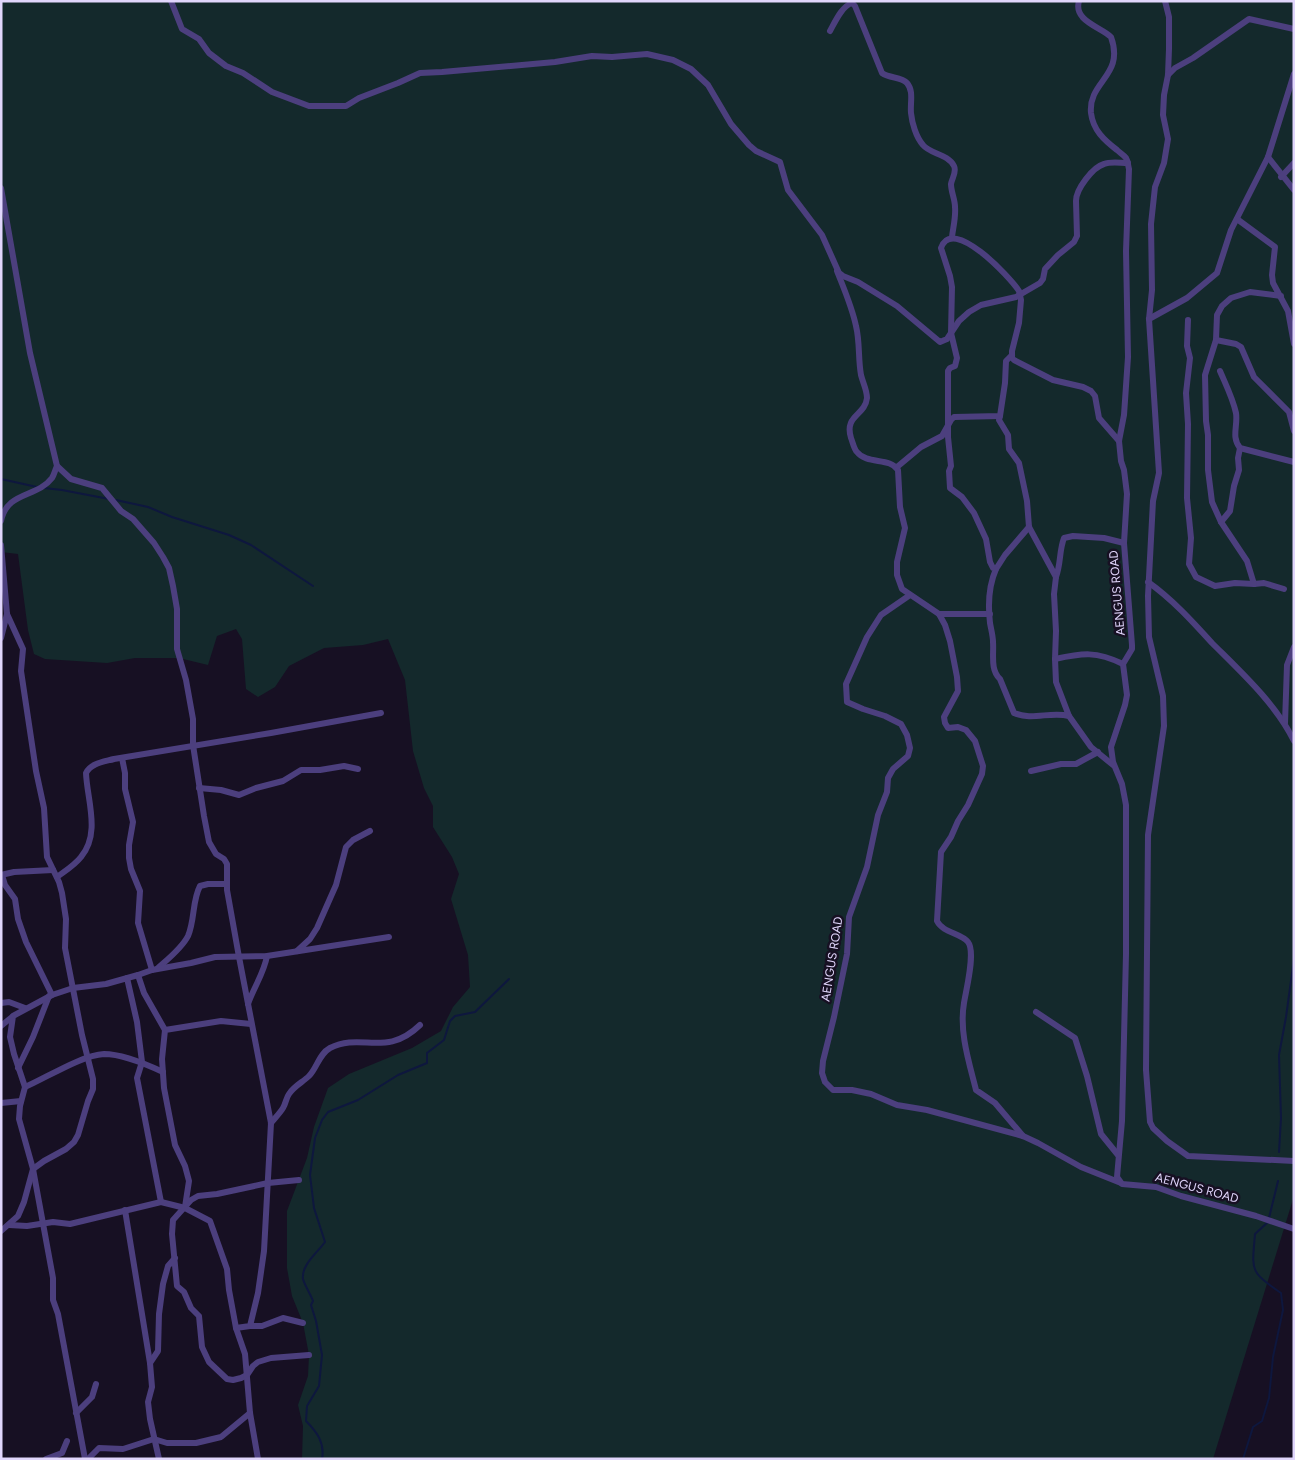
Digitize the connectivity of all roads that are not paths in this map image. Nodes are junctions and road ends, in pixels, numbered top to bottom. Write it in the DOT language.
graph roads {
  1 [pos="171,1"];
  2 [pos="1079,1"];
  3 [pos="1164,1"];
  4 [pos="1294,29"];
  5 [pos="830,31"];
  6 [pos="1294,74"];
  7 [pos="1168,75"];
  8 [pos="1268,157"];
  9 [pos="1128,163"];
  10 [pos="1294,163"];
  11 [pos="1281,177"];
  12 [pos="1,188"];
  13 [pos="1294,190"];
  14 [pos="1237,219"];
  15 [pos="952,238"];
  16 [pos="834,263"];
  17 [pos="1020,295"];
  18 [pos="1281,296"];
  19 [pos="1149,319"];
  20 [pos="1188,320"];
  21 [pos="952,333"];
  22 [pos="1216,340"];
  23 [pos="1294,344"];
  24 [pos="1012,354"];
  25 [pos="1220,371"];
  26 [pos="1000,416"];
  27 [pos="948,426"];
  28 [pos="1294,431"];
  29 [pos="1119,440"];
  30 [pos="1240,448"];
  31 [pos="1294,462"];
  32 [pos="57,466"];
  33 [pos="897,467"];
  34 [pos="1,521"];
  35 [pos="1221,522"];
  36 [pos="1028,527"];
  37 [pos="1124,542"];
  38 [pos="1,545"];
  39 [pos="996,569"];
  40 [pos="1056,577"];
  41 [pos="1148,582"];
  42 [pos="1254,584"];
  43 [pos="1284,589"];
  44 [pos="910,595"];
  45 [pos="7,614"];
  46 [pos="938,614"];
  47 [pos="990,614"];
  48 [pos="1,638"];
  49 [pos="1294,647"];
  50 [pos="1055,659"];
  51 [pos="1123,664"];
  52 [pos="381,713"];
  53 [pos="1069,716"];
  54 [pos="1285,723"];
  55 [pos="1294,741"];
  56 [pos="193,746"];
  57 [pos="1098,752"];
  58 [pos="122,758"];
  59 [pos="1114,766"];
  60 [pos="358,769"];
  61 [pos="1031,771"];
  62 [pos="200,788"];
  63 [pos="370,831"];
  64 [pos="53,870"];
  65 [pos="2,875"];
  66 [pos="57,877"];
  67 [pos="227,884"];
  68 [pos="389,938"];
  69 [pos="296,952"];
  70 [pos="267,956"];
  71 [pos="238,957"];
  72 [pos="155,969"];
  73 [pos="138,976"];
  74 [pos="127,978"];
  75 [pos="73,988"];
  76 [pos="50,995"];
  77 [pos="1,1003"];
  78 [pos="248,1005"];
  79 [pos="25,1008"];
  80 [pos="1036,1012"];
  81 [pos="13,1016"];
  82 [pos="251,1024"];
  83 [pos="420,1026"];
  84 [pos="1,1027"];
  85 [pos="165,1030"];
  86 [pos="10,1037"];
  87 [pos="88,1057"];
  88 [pos="142,1062"];
  89 [pos="18,1068"];
  90 [pos="163,1072"];
  91 [pos="25,1087"];
  92 [pos="21,1101"];
  93 [pos="1,1103"];
  94 [pos="271,1123"];
  95 [pos="1023,1136"];
  96 [pos="1118,1155"];
  97 [pos="1294,1161"];
  98 [pos="33,1169"];
  99 [pos="299,1180"];
  100 [pos="268,1183"];
  101 [pos="1122,1184"];
  102 [pos="161,1202"];
  103 [pos="185,1208"];
  104 [pos="125,1210"];
  105 [pos="42,1224"];
  106 [pos="9,1225"];
  107 [pos="1294,1229"];
  108 [pos="1,1231"];
  109 [pos="175,1258"];
  110 [pos="303,1323"];
  111 [pos="250,1326"];
  112 [pos="236,1328"];
  113 [pos="309,1355"];
  114 [pos="150,1363"];
  115 [pos="247,1375"];
  116 [pos="96,1384"];
  117 [pos="76,1413"];
  118 [pos="250,1413"];
  119 [pos="154,1439"];
  120 [pos="67,1441"];
  121 [pos="46,1459"];
  122 [pos="86,1459"];
  123 [pos="159,1459"];
  124 [pos="258,1459"];
  1 -- 16 [label="street"];
  2 -- 9 [label="street"];
  3 -- 7 [label="street"];
  4 -- 7 [label="street"];
  5 -- 15 [label="street"];
  6 -- 8 [label="street"];
  7 -- 19 [label="street"];
  8 -- 11 [label="street"];
  8 -- 14 [label="street"];
  9 -- 17 [label="street"];
  9 -- 29 [label="street, AENGUS ROAD"];
  10 -- 11 [label="street"];
  11 -- 13 [label="street"];
  12 -- 32 [label="street"];
  14 -- 18 [label="street"];
  14 -- 19 [label="street"];
  15 -- 17 [label="street"];
  15 -- 21 [label="street"];
  16 -- 21 [label="street"];
  16 -- 33 [label="street"];
  17 -- 21 [label="street"];
  17 -- 24 [label="street"];
  18 -- 22 [label="street"];
  18 -- 23 [label="street"];
  19 -- 41 [label="street"];
  20 -- 42 [label="street"];
  21 -- 27 [label="street"];
  22 -- 28 [label="street"];
  22 -- 35 [label="street"];
  24 -- 26 [label="street"];
  24 -- 29 [label="street"];
  25 -- 30 [label="street"];
  26 -- 27 [label="street"];
  26 -- 36 [label="street"];
  27 -- 33 [label="street"];
  27 -- 39 [label="street"];
  29 -- 37 [label="street, AENGUS ROAD"];
  30 -- 31 [label="street"];
  30 -- 35 [label="street"];
  32 -- 34 [label="street"];
  32 -- 56 [label="street"];
  33 -- 44 [label="street"];
  35 -- 42 [label="street"];
  36 -- 39 [label="street"];
  36 -- 40 [label="street"];
  37 -- 40 [label="street"];
  37 -- 51 [label="street, AENGUS ROAD"];
  38 -- 45 [label="street"];
  39 -- 47 [label="street"];
  40 -- 50 [label="street"];
  41 -- 54 [label="street"];
  41 -- 97 [label="street"];
  42 -- 43 [label="street"];
  44 -- 46 [label="street"];
  44 -- 95 [label="street, AENGUS ROAD"];
  45 -- 48 [label="street"];
  45 -- 64 [label="street"];
  46 -- 47 [label="street"];
  46 -- 95 [label="street"];
  47 -- 53 [label="street"];
  49 -- 54 [label="street"];
  50 -- 51 [label="street"];
  50 -- 53 [label="street"];
  51 -- 59 [label="street, AENGUS ROAD"];
  52 -- 56 [label="street"];
  53 -- 57 [label="street"];
  54 -- 55 [label="street"];
  56 -- 58 [label="street"];
  56 -- 62 [label="street"];
  57 -- 59 [label="street"];
  57 -- 61 [label="street"];
  58 -- 66 [label="street"];
  58 -- 72 [label="street"];
  59 -- 96 [label="street, AENGUS ROAD"];
  60 -- 62 [label="street"];
  62 -- 67 [label="street"];
  63 -- 69 [label="street"];
  64 -- 65 [label="street"];
  64 -- 66 [label="street"];
  65 -- 76 [label="street"];
  66 -- 75 [label="street"];
  67 -- 71 [label="street"];
  67 -- 72 [label="street"];
  68 -- 69 [label="street"];
  69 -- 70 [label="street"];
  70 -- 71 [label="street"];
  70 -- 78 [label="street"];
  71 -- 72 [label="street"];
  71 -- 78 [label="street"];
  72 -- 73 [label="street"];
  73 -- 74 [label="street"];
  73 -- 85 [label="street"];
  74 -- 75 [label="street"];
  74 -- 88 [label="street"];
  75 -- 76 [label="street"];
  75 -- 87 [label="street"];
  76 -- 79 [label="street"];
  76 -- 89 [label="street"];
  77 -- 79 [label="street"];
  78 -- 82 [label="street"];
  79 -- 81 [label="street"];
  80 -- 96 [label="street"];
  81 -- 84 [label="street"];
  81 -- 86 [label="street"];
  82 -- 85 [label="street"];
  82 -- 94 [label="street"];
  83 -- 94 [label="street"];
  84 -- 86 [label="street"];
  85 -- 90 [label="street"];
  86 -- 89 [label="street"];
  87 -- 88 [label="street"];
  87 -- 91 [label="street"];
  87 -- 98 [label="street"];
  88 -- 90 [label="street"];
  88 -- 102 [label="street"];
  89 -- 91 [label="street"];
  90 -- 103 [label="street"];
  91 -- 92 [label="street"];
  92 -- 93 [label="street"];
  92 -- 98 [label="street"];
  94 -- 100 [label="street"];
  95 -- 101 [label="street, AENGUS ROAD"];
  96 -- 101 [label="street, AENGUS ROAD"];
  98 -- 105 [label="street"];
  98 -- 106 [label="street"];
  99 -- 100 [label="street"];
  100 -- 103 [label="street"];
  100 -- 111 [label="street"];
  101 -- 107 [label="street, AENGUS ROAD"];
  102 -- 103 [label="street"];
  102 -- 104 [label="street"];
  103 -- 109 [label="street"];
  103 -- 112 [label="street"];
  104 -- 105 [label="street"];
  104 -- 114 [label="street"];
  105 -- 106 [label="street"];
  105 -- 117 [label="street"];
  106 -- 108 [label="street"];
  109 -- 114 [label="street"];
  109 -- 115 [label="street"];
  110 -- 111 [label="street"];
  111 -- 112 [label="street"];
  112 -- 115 [label="street"];
  113 -- 115 [label="street"];
  114 -- 119 [label="street"];
  115 -- 118 [label="street"];
  116 -- 117 [label="street"];
  117 -- 122 [label="street"];
  118 -- 119 [label="street"];
  118 -- 124 [label="street"];
  119 -- 122 [label="street"];
  119 -- 123 [label="street"];
  120 -- 121 [label="street"];
}
